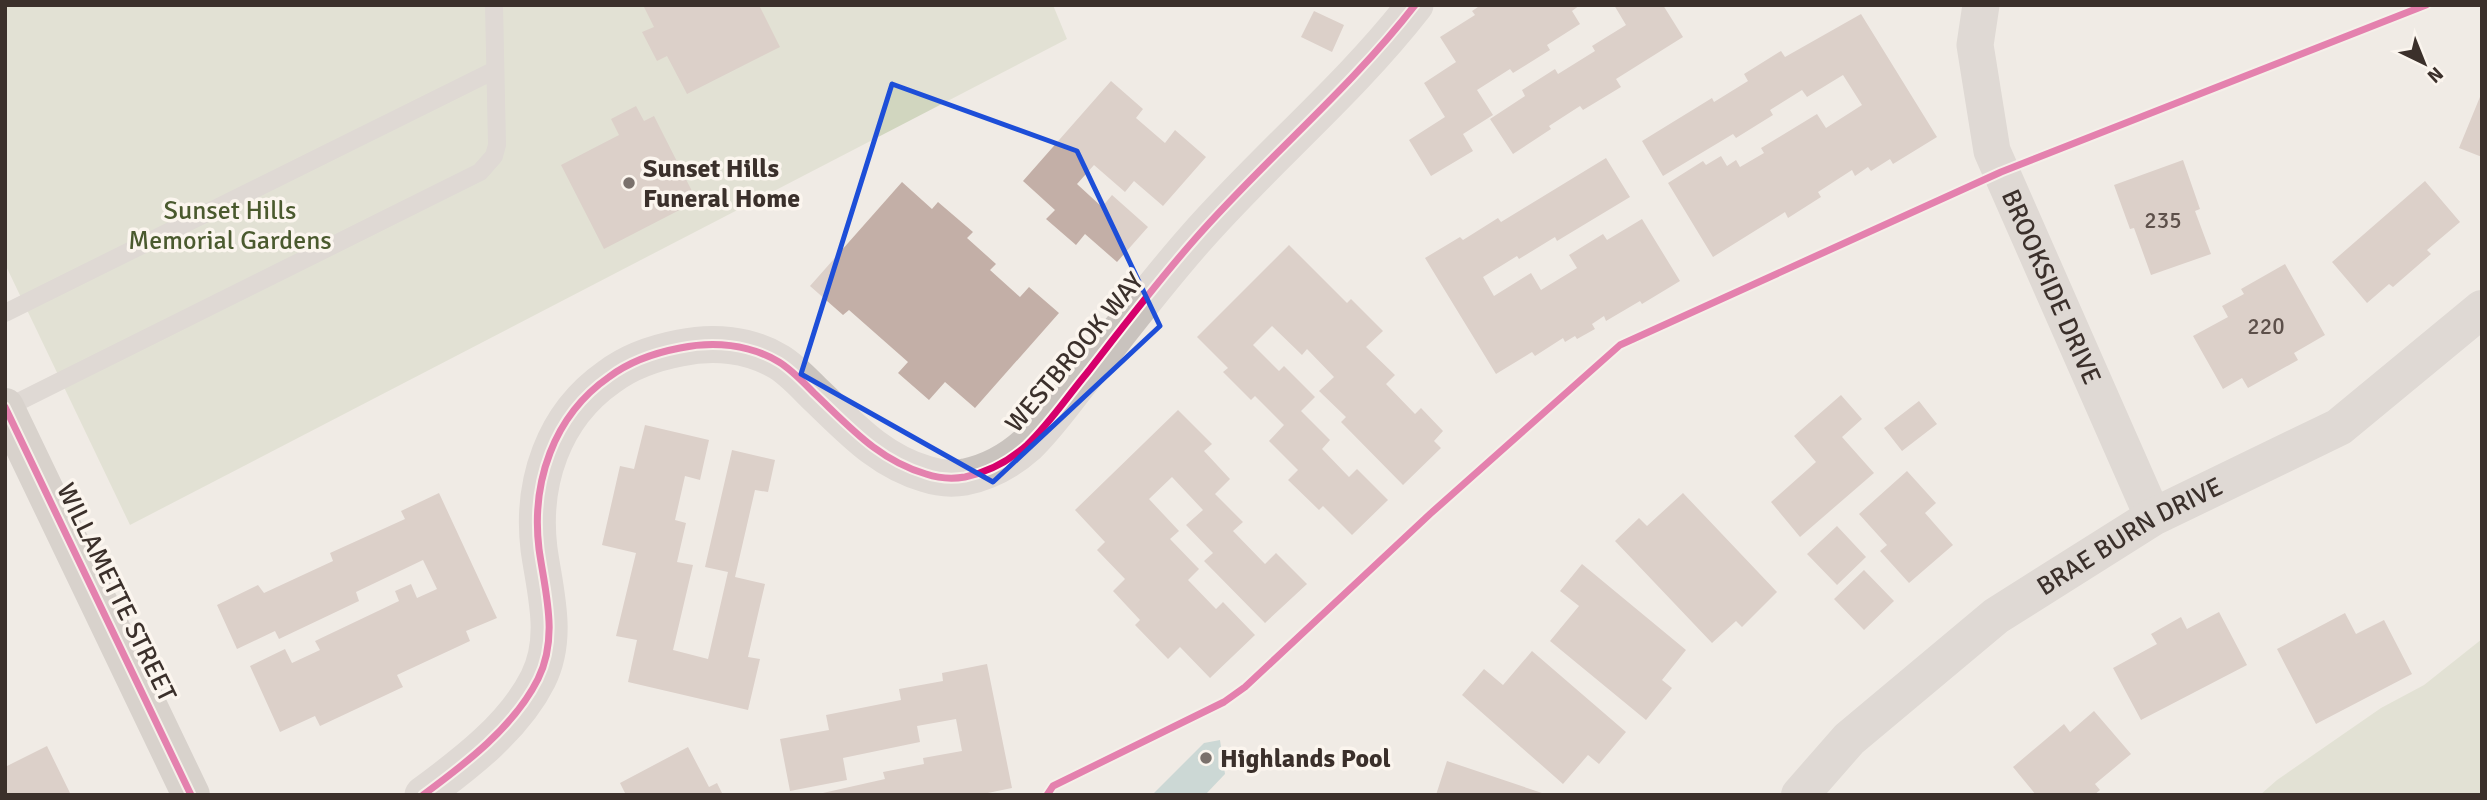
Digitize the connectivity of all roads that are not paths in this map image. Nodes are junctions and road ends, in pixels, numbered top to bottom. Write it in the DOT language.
graph roads {
  1 [pos="494,5"];
  2 [pos="1415,5"];
  3 [pos="1981,5"];
  4 [pos="495,70"];
  5 [pos="2482,309"];
  6 [pos="5,313"];
  7 [pos="9,425"];
  8 [pos="2153,517"];
  9 [pos="191,795"];
  10 [pos="423,795"];
  11 [pos="1801,795"];
  1 -- 4 [label="lane"];
  2 -- 10 [label="street, WESTBROOK WAY"];
  3 -- 8 [label="street, BROOKSIDE DRIVE"];
  4 -- 6 [label="lane"];
  4 -- 7 [label="lane"];
  5 -- 8 [label="street, BRAE BURN DRIVE"];
  7 -- 9 [label="main road, WILLAMETTE STREET"];
  8 -- 11 [label="street, BRAE BURN DRIVE"];
}
